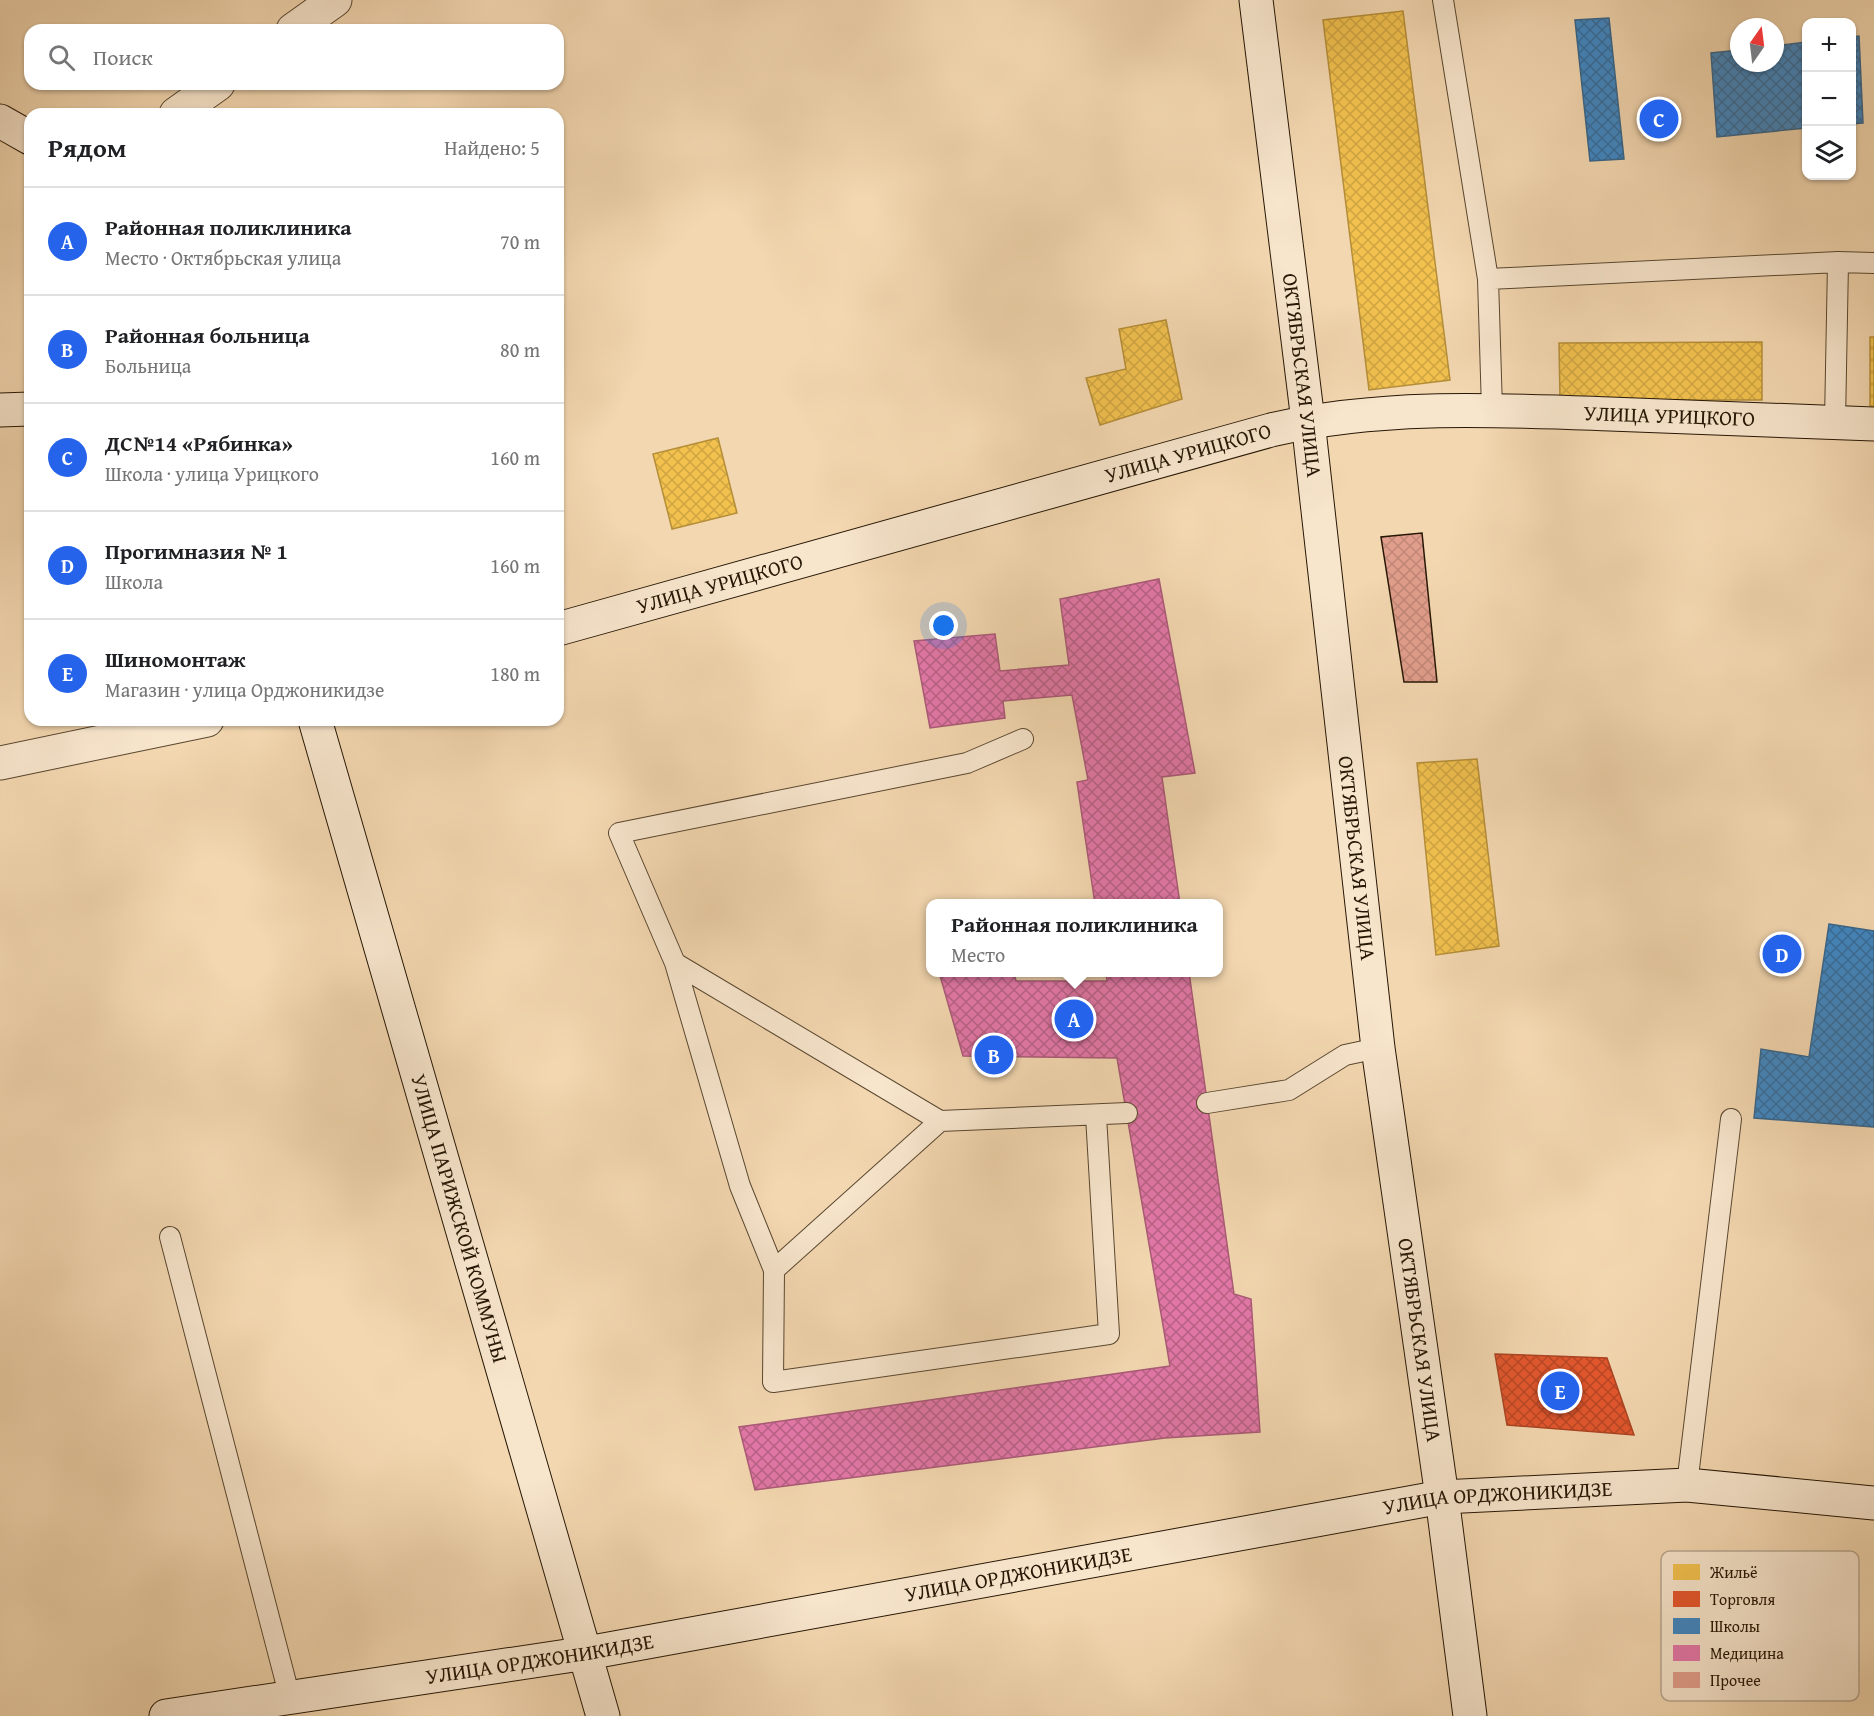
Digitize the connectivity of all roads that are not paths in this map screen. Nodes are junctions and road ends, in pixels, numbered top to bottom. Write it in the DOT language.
graph roads {
  1 [pos="334,0"];
  2 [pos="1256,0"];
  3 [pos="1443,0"];
  4 [pos="301,24"];
  5 [pos="210,90"];
  6 [pos="184,108"];
  7 [pos="0,121"];
  8 [pos="24,135"];
  9 [pos="1838,262"];
  10 [pos="1874,263"];
  11 [pos="1488,279"];
  12 [pos="24,409"];
  13 [pos="1492,409"];
  14 [pos="0,410"];
  15 [pos="1308,421"];
  16 [pos="1835,422"];
  17 [pos="1874,424"];
  18 [pos="564,627"];
  19 [pos="178,726"];
  20 [pos="317,726"];
  21 [pos="1023,740"];
  22 [pos="0,763"];
  23 [pos="675,963"];
  24 [pos="1378,1048"];
  25 [pos="1207,1103"];
  26 [pos="1127,1113"];
  27 [pos="1096,1116"];
  28 [pos="1731,1119"];
  29 [pos="940,1121"];
  30 [pos="170,1237"];
  31 [pos="774,1270"];
  32 [pos="1688,1485"];
  33 [pos="1442,1497"];
  34 [pos="1874,1503"];
  35 [pos="587,1653"];
  36 [pos="290,1698"];
  37 [pos="166,1716"];
  38 [pos="603,1716"];
  39 [pos="1470,1716"];
  1 -- 4 [label="street"];
  2 -- 15 [label="street, ОКТЯБРЬСКАЯ УЛИЦА"];
  3 -- 11 [label="lane"];
  5 -- 6 [label="street"];
  7 -- 8 [label="street"];
  9 -- 10 [label="lane"];
  9 -- 11 [label="lane"];
  9 -- 16 [label="lane"];
  11 -- 13 [label="lane"];
  12 -- 14 [label="street"];
  13 -- 15 [label="street, УЛИЦА УРИЦКОГО"];
  13 -- 16 [label="street, УЛИЦА УРИЦКОГО"];
  15 -- 18 [label="street, УЛИЦА УРИЦКОГО"];
  15 -- 24 [label="street, ОКТЯБРЬСКАЯ УЛИЦА"];
  16 -- 17 [label="street, УЛИЦА УРИЦКОГО"];
  19 -- 22 [label="street"];
  20 -- 35 [label="street, УЛИЦА ПАРИЖСКОЙ КОММУНЫ"];
  21 -- 23 [label="lane"];
  23 -- 29 [label="lane"];
  23 -- 31 [label="lane"];
  24 -- 25 [label="lane"];
  24 -- 33 [label="street, ОКТЯБРЬСКАЯ УЛИЦА"];
  26 -- 27 [label="lane"];
  27 -- 29 [label="lane"];
  27 -- 31 [label="lane"];
  28 -- 32 [label="lane"];
  29 -- 31 [label="lane"];
  30 -- 36 [label="lane"];
  32 -- 33 [label="street, УЛИЦА ОРДЖОНИКИДЗЕ"];
  32 -- 34 [label="street, УЛИЦА ОРДЖОНИКИДЗЕ"];
  33 -- 35 [label="street, УЛИЦА ОРДЖОНИКИДЗЕ"];
  33 -- 39 [label="street, ОКТЯБРЬСКАЯ УЛИЦА"];
  35 -- 36 [label="street, УЛИЦА ОРДЖОНИКИДЗЕ"];
  35 -- 38 [label="street, УЛИЦА ПАРИЖСКОЙ КОММУНЫ"];
  36 -- 37 [label="street, УЛИЦА ОРДЖОНИКИДЗЕ"];
}
